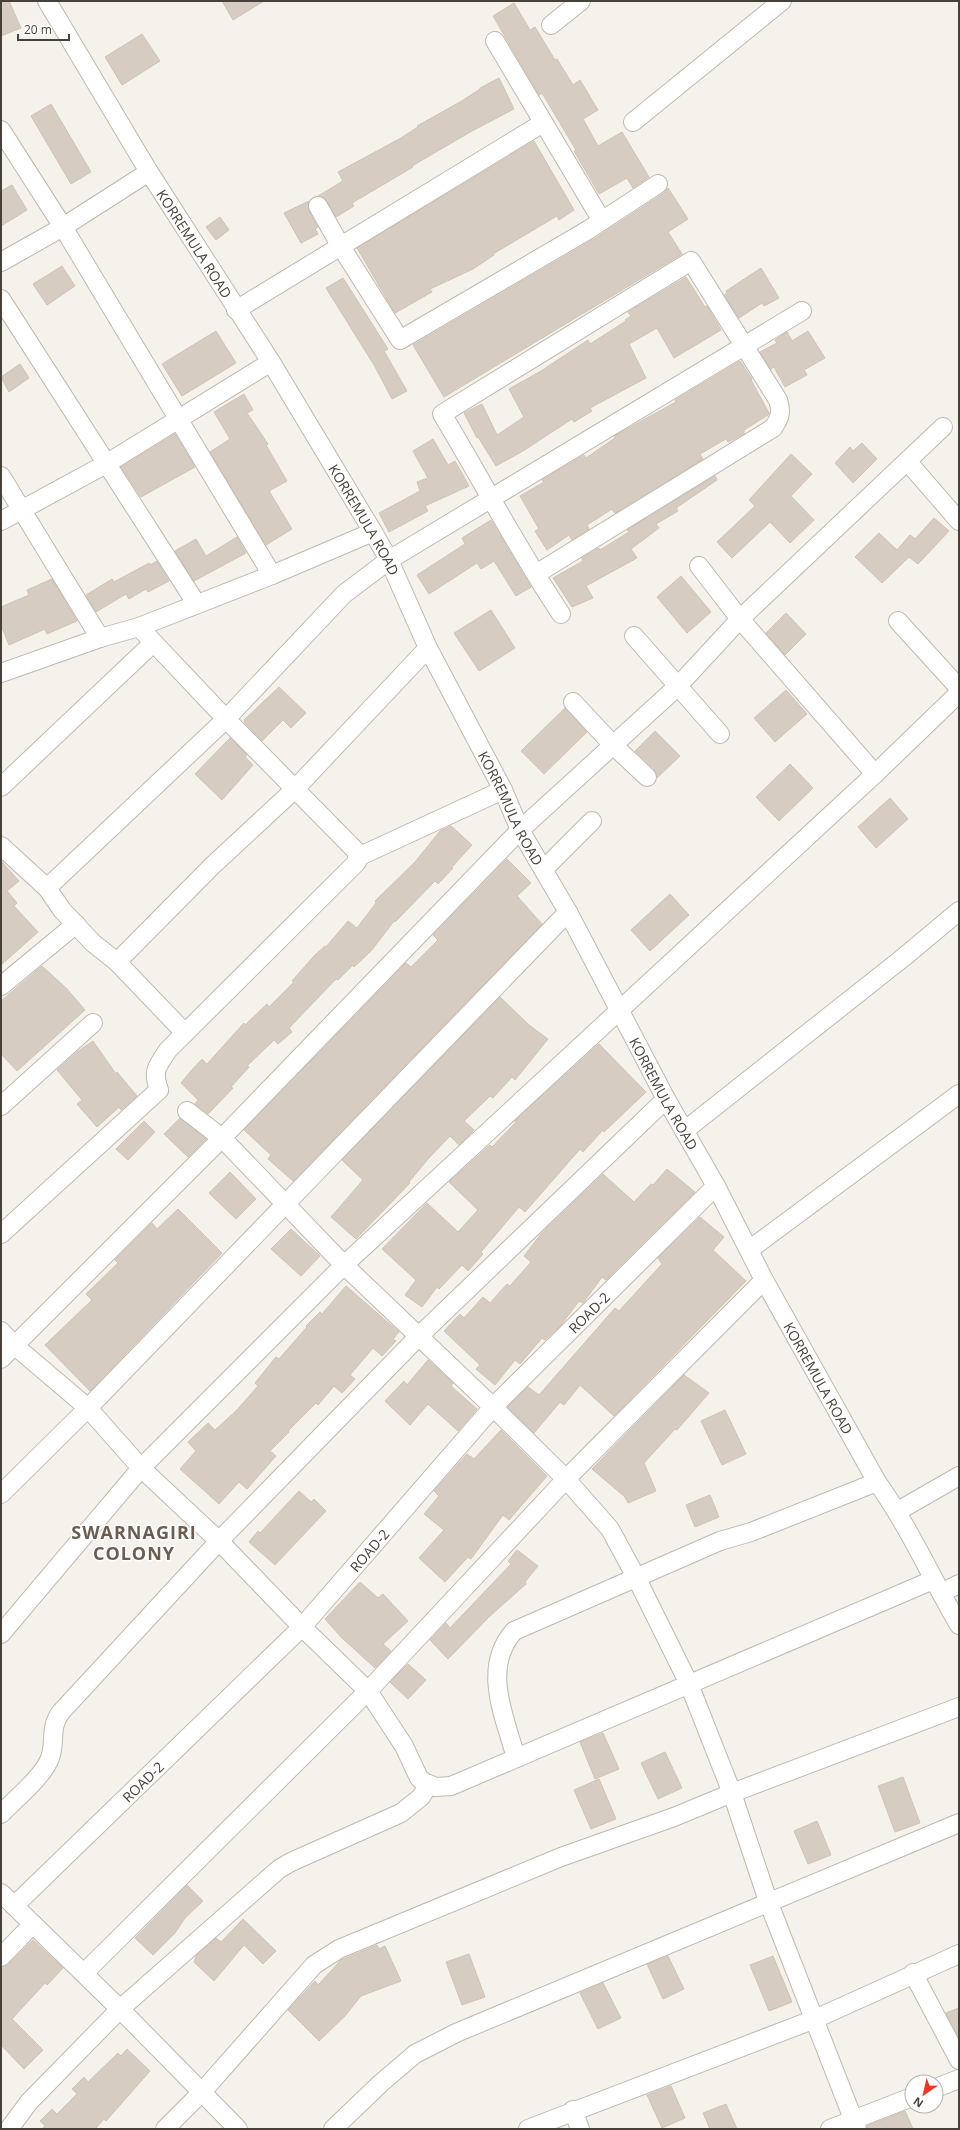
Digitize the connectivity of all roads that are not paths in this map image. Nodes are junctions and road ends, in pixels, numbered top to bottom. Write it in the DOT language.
graph roads {
  1 [pos="47,1"];
  2 [pos="581,1"];
  3 [pos="782,1"];
  4 [pos="551,25"];
  5 [pos="495,41"];
  6 [pos="633,122"];
  7 [pos="543,123"];
  8 [pos="1,130"];
  9 [pos="149,172"];
  10 [pos="658,184"];
  11 [pos="318,206"];
  12 [pos="602,221"];
  13 [pos="63,227"];
  14 [pos="340,245"];
  15 [pos="1,262"];
  16 [pos="1,299"];
  17 [pos="236,310"];
  18 [pos="802,311"];
  19 [pos="744,345"];
  20 [pos="271,362"];
  21 [pos="179,420"];
  22 [pos="943,427"];
  23 [pos="907,462"];
  24 [pos="106,464"];
  25 [pos="1,476"];
  26 [pos="492,498"];
  27 [pos="21,509"];
  28 [pos="959,520"];
  29 [pos="1,521"];
  30 [pos="373,532"];
  31 [pos="389,560"];
  32 [pos="699,566"];
  33 [pos="536,574"];
  34 [pos="272,575"];
  35 [pos="196,603"];
  36 [pos="561,614"];
  37 [pos="740,619"];
  38 [pos="898,621"];
  39 [pos="139,627"];
  40 [pos="634,636"];
  41 [pos="100,638"];
  42 [pos="152,644"];
  43 [pos="428,648"];
  44 [pos="1,673"];
  45 [pos="678,686"];
  46 [pos="959,688"];
  47 [pos="959,693"];
  48 [pos="573,702"];
  49 [pos="226,719"];
  50 [pos="720,734"];
  51 [pos="613,745"];
  52 [pos="875,774"];
  53 [pos="647,777"];
  54 [pos="1,787"];
  55 [pos="295,788"];
  56 [pos="503,790"];
  57 [pos="592,821"];
  58 [pos="520,830"];
  59 [pos="3,853"];
  60 [pos="358,856"];
  61 [pos="544,869"];
  62 [pos="47,888"];
  63 [pos="959,911"];
  64 [pos="568,912"];
  65 [pos="76,924"];
  66 [pos="117,962"];
  67 [pos="1,986"];
  68 [pos="619,1010"];
  69 [pos="93,1023"];
  70 [pos="185,1033"];
  71 [pos="959,1094"];
  72 [pos="666,1098"];
  73 [pos="1,1106"];
  74 [pos="187,1112"];
  75 [pos="684,1130"];
  76 [pos="222,1138"];
  77 [pos="716,1186"];
  78 [pos="285,1205"];
  79 [pos="1,1234"];
  80 [pos="749,1250"];
  81 [pos="344,1265"];
  82 [pos="764,1280"];
  83 [pos="1,1331"];
  84 [pos="419,1336"];
  85 [pos="15,1346"];
  86 [pos="1,1359"];
  87 [pos="493,1407"];
  88 [pos="88,1408"];
  89 [pos="141,1468"];
  90 [pos="959,1476"];
  91 [pos="566,1479"];
  92 [pos="877,1482"];
  93 [pos="1,1494"];
  94 [pos="898,1511"];
  95 [pos="219,1541"];
  96 [pos="636,1577"];
  97 [pos="959,1584"];
  98 [pos="937,1587"];
  99 [pos="959,1625"];
  100 [pos="302,1627"];
  101 [pos="1,1634"];
  102 [pos="689,1684"];
  103 [pos="368,1691"];
  104 [pos="959,1707"];
  105 [pos="516,1758"];
  106 [pos="429,1784"];
  107 [pos="732,1793"];
  108 [pos="1,1814"];
  109 [pos="959,1823"];
  110 [pos="1,1893"];
  111 [pos="768,1901"];
  112 [pos="14,1906"];
  113 [pos="33,1924"];
  114 [pos="959,1954"];
  115 [pos="1,1957"];
  116 [pos="84,1973"];
  117 [pos="913,1973"];
  118 [pos="120,2009"];
  119 [pos="815,2019"];
  120 [pos="959,2060"];
  121 [pos="959,2079"];
  122 [pos="944,2085"];
  123 [pos="202,2092"];
  124 [pos="904,2101"];
  125 [pos="573,2110"];
  126 [pos="855,2124"];
  127 [pos="10,2129"];
  128 [pos="165,2129"];
  129 [pos="238,2129"];
  130 [pos="333,2129"];
  131 [pos="528,2129"];
  132 [pos="580,2129"];
  133 [pos="830,2129"];
  1 -- 9 [label="street, KORREMULA ROAD"];
  2 -- 4 [label="street"];
  3 -- 6 [label="street"];
  5 -- 7 [label="street"];
  7 -- 12 [label="street"];
  7 -- 14 [label="street"];
  8 -- 13 [label="street"];
  9 -- 13 [label="street"];
  9 -- 17 [label="street, KORREMULA ROAD"];
  10 -- 12 [label="street"];
  11 -- 14 [label="street"];
  12 -- 14 [label="street"];
  13 -- 15 [label="street"];
  13 -- 21 [label="street"];
  14 -- 17 [label="street"];
  16 -- 24 [label="street"];
  17 -- 20 [label="street, KORREMULA ROAD"];
  18 -- 19 [label="street"];
  19 -- 26 [label="street"];
  19 -- 26 [label="street"];
  19 -- 33 [label="street"];
  20 -- 21 [label="street"];
  20 -- 30 [label="street, KORREMULA ROAD"];
  21 -- 24 [label="street"];
  21 -- 34 [label="street"];
  22 -- 23 [label="street"];
  23 -- 28 [label="street"];
  23 -- 37 [label="street"];
  24 -- 27 [label="street"];
  24 -- 35 [label="street"];
  25 -- 27 [label="street"];
  26 -- 31 [label="street"];
  26 -- 33 [label="street"];
  27 -- 29 [label="street"];
  27 -- 41 [label="street"];
  30 -- 31 [label="street, KORREMULA ROAD"];
  30 -- 34 [label="street"];
  31 -- 43 [label="street, KORREMULA ROAD"];
  31 -- 49 [label="street"];
  32 -- 37 [label="street"];
  33 -- 36 [label="street"];
  34 -- 35 [label="street"];
  35 -- 39 [label="street"];
  37 -- 45 [label="street"];
  37 -- 52 [label="street"];
  38 -- 46 [label="street"];
  39 -- 41 [label="street"];
  39 -- 42 [label="street"];
  40 -- 45 [label="street"];
  41 -- 44 [label="street"];
  42 -- 49 [label="street"];
  42 -- 54 [label="street"];
  43 -- 55 [label="street"];
  43 -- 56 [label="street, KORREMULA ROAD"];
  45 -- 50 [label="street"];
  45 -- 51 [label="street"];
  47 -- 52 [label="street"];
  48 -- 51 [label="street"];
  49 -- 55 [label="street"];
  49 -- 62 [label="street"];
  51 -- 53 [label="street"];
  51 -- 58 [label="street"];
  52 -- 68 [label="street"];
  55 -- 60 [label="street"];
  55 -- 66 [label="street"];
  56 -- 58 [label="street, KORREMULA ROAD"];
  56 -- 60 [label="street"];
  57 -- 61 [label="street"];
  58 -- 61 [label="street, KORREMULA ROAD"];
  58 -- 76 [label="street"];
  59 -- 62 [label="street"];
  60 -- 70 [label="street"];
  61 -- 64 [label="street, KORREMULA ROAD"];
  62 -- 65 [label="street"];
  63 -- 75 [label="street"];
  64 -- 68 [label="street, KORREMULA ROAD"];
  64 -- 78 [label="street"];
  65 -- 66 [label="street"];
  65 -- 67 [label="street"];
  66 -- 70 [label="street"];
  68 -- 72 [label="street, KORREMULA ROAD"];
  68 -- 81 [label="street"];
  69 -- 73 [label="street"];
  70 -- 79 [label="street"];
  71 -- 80 [label="street"];
  72 -- 75 [label="street, KORREMULA ROAD"];
  72 -- 84 [label="street"];
  74 -- 76 [label="street"];
  75 -- 77 [label="street, KORREMULA ROAD"];
  76 -- 78 [label="street"];
  76 -- 85 [label="street"];
  77 -- 80 [label="street, KORREMULA ROAD"];
  77 -- 87 [label="street, ROAD-2"];
  78 -- 81 [label="street"];
  78 -- 88 [label="street"];
  80 -- 82 [label="street, KORREMULA ROAD"];
  81 -- 84 [label="street"];
  81 -- 89 [label="street"];
  82 -- 91 [label="street"];
  82 -- 92 [label="street, KORREMULA ROAD"];
  83 -- 85 [label="street"];
  84 -- 87 [label="street"];
  84 -- 95 [label="street"];
  85 -- 86 [label="street"];
  85 -- 88 [label="street"];
  87 -- 91 [label="street"];
  87 -- 100 [label="street, ROAD-2"];
  88 -- 89 [label="street"];
  88 -- 93 [label="street"];
  89 -- 95 [label="street"];
  89 -- 101 [label="street"];
  90 -- 94 [label="street"];
  91 -- 96 [label="street"];
  91 -- 103 [label="street"];
  92 -- 94 [label="street, KORREMULA ROAD"];
  92 -- 96 [label="street"];
  94 -- 98 [label="street, KORREMULA ROAD"];
  95 -- 100 [label="street"];
  95 -- 108 [label="street"];
  96 -- 102 [label="street"];
  96 -- 105 [label="street"];
  97 -- 98 [label="street"];
  98 -- 99 [label="street, KORREMULA ROAD"];
  98 -- 102 [label="street"];
  100 -- 103 [label="street"];
  100 -- 112 [label="street, ROAD-2"];
  102 -- 105 [label="street"];
  102 -- 107 [label="street"];
  103 -- 106 [label="street"];
  103 -- 116 [label="street"];
  104 -- 107 [label="street"];
  105 -- 106 [label="street"];
  106 -- 118 [label="street"];
  107 -- 111 [label="street"];
  107 -- 123 [label="street"];
  109 -- 111 [label="street"];
  110 -- 112 [label="street"];
  111 -- 119 [label="street"];
  111 -- 130 [label="street"];
  112 -- 113 [label="street"];
  113 -- 115 [label="street"];
  113 -- 116 [label="street"];
  114 -- 117 [label="street"];
  116 -- 118 [label="street"];
  117 -- 119 [label="street"];
  117 -- 120 [label="street"];
  118 -- 123 [label="street"];
  118 -- 127 [label="street"];
  119 -- 125 [label="street"];
  119 -- 126 [label="street"];
  121 -- 122 [label="street"];
  123 -- 128 [label="street"];
  123 -- 129 [label="street"];
  124 -- 126 [label="street"];
  125 -- 131 [label="street"];
  125 -- 132 [label="street"];
  126 -- 133 [label="street"];
}
